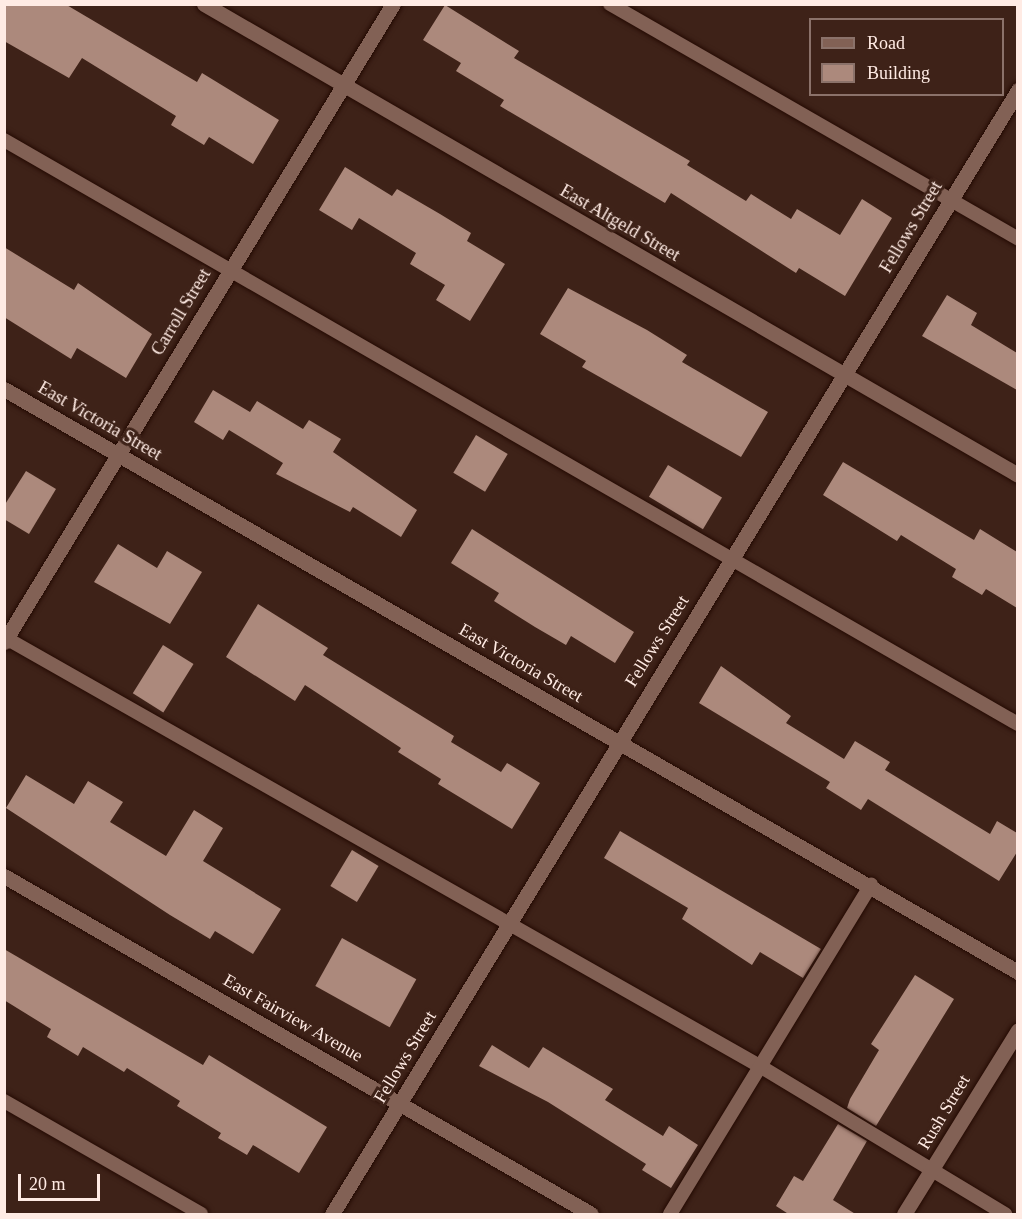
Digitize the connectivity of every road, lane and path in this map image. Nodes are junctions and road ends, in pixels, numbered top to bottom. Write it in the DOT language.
graph roads {
  1 [pos="204,4"];
  2 [pos="393,4"];
  3 [pos="610,4"];
  4 [pos="344,85"];
  5 [pos="1017,90"];
  6 [pos="4,140"];
  7 [pos="951,200"];
  8 [pos="1017,239"];
  9 [pos="228,272"];
  10 [pos="844,375"];
  11 [pos="4,389"];
  12 [pos="118,454"];
  13 [pos="1017,475"];
  14 [pos="733,557"];
  15 [pos="5,639"];
  16 [pos="1017,724"];
  17 [pos="618,741"];
  18 [pos="4,876"];
  19 [pos="871,885"];
  20 [pos="508,924"];
  21 [pos="1017,972"];
  22 [pos="1017,1030"];
  23 [pos="762,1068"];
  24 [pos="4,1101"];
  25 [pos="400,1102"];
  26 [pos="931,1172"];
  27 [pos="201,1215"];
  28 [pos="332,1215"];
  29 [pos="591,1215"];
  30 [pos="670,1215"];
  31 [pos="904,1215"];
  32 [pos="1005,1215"];
  1 -- 4 [label="street, East Altgeld Street"];
  2 -- 4 [label="street, Carroll Street"];
  3 -- 7 [label="lane"];
  4 -- 9 [label="street, Carroll Street"];
  4 -- 10 [label="street, East Altgeld Street"];
  5 -- 7 [label="street, Fellows Street"];
  6 -- 9 [label="lane"];
  7 -- 8 [label="lane"];
  7 -- 10 [label="street, Fellows Street"];
  9 -- 12 [label="street, Carroll Street"];
  9 -- 14 [label="lane"];
  10 -- 13 [label="street, East Altgeld Street"];
  10 -- 14 [label="street, Fellows Street"];
  11 -- 12 [label="street, East Victoria Street"];
  12 -- 15 [label="street, Carroll Street"];
  12 -- 17 [label="street, East Victoria Street"];
  14 -- 16 [label="lane"];
  14 -- 17 [label="street, Fellows Street"];
  15 -- 20 [label="lane"];
  17 -- 19 [label="street, East Victoria Street"];
  17 -- 20 [label="street, Fellows Street"];
  18 -- 25 [label="street, East Fairview Avenue"];
  19 -- 21 [label="street, East Victoria Street"];
  19 -- 23 [label="lane"];
  20 -- 23 [label="lane"];
  20 -- 25 [label="street, Fellows Street"];
  22 -- 26 [label="street, Rush Street"];
  23 -- 26 [label="lane"];
  23 -- 30 [label="lane"];
  24 -- 27 [label="lane"];
  25 -- 28 [label="street, Fellows Street"];
  25 -- 29 [label="street, East Fairview Avenue"];
  26 -- 31 [label="street, Rush Street"];
  26 -- 32 [label="lane"];
}
